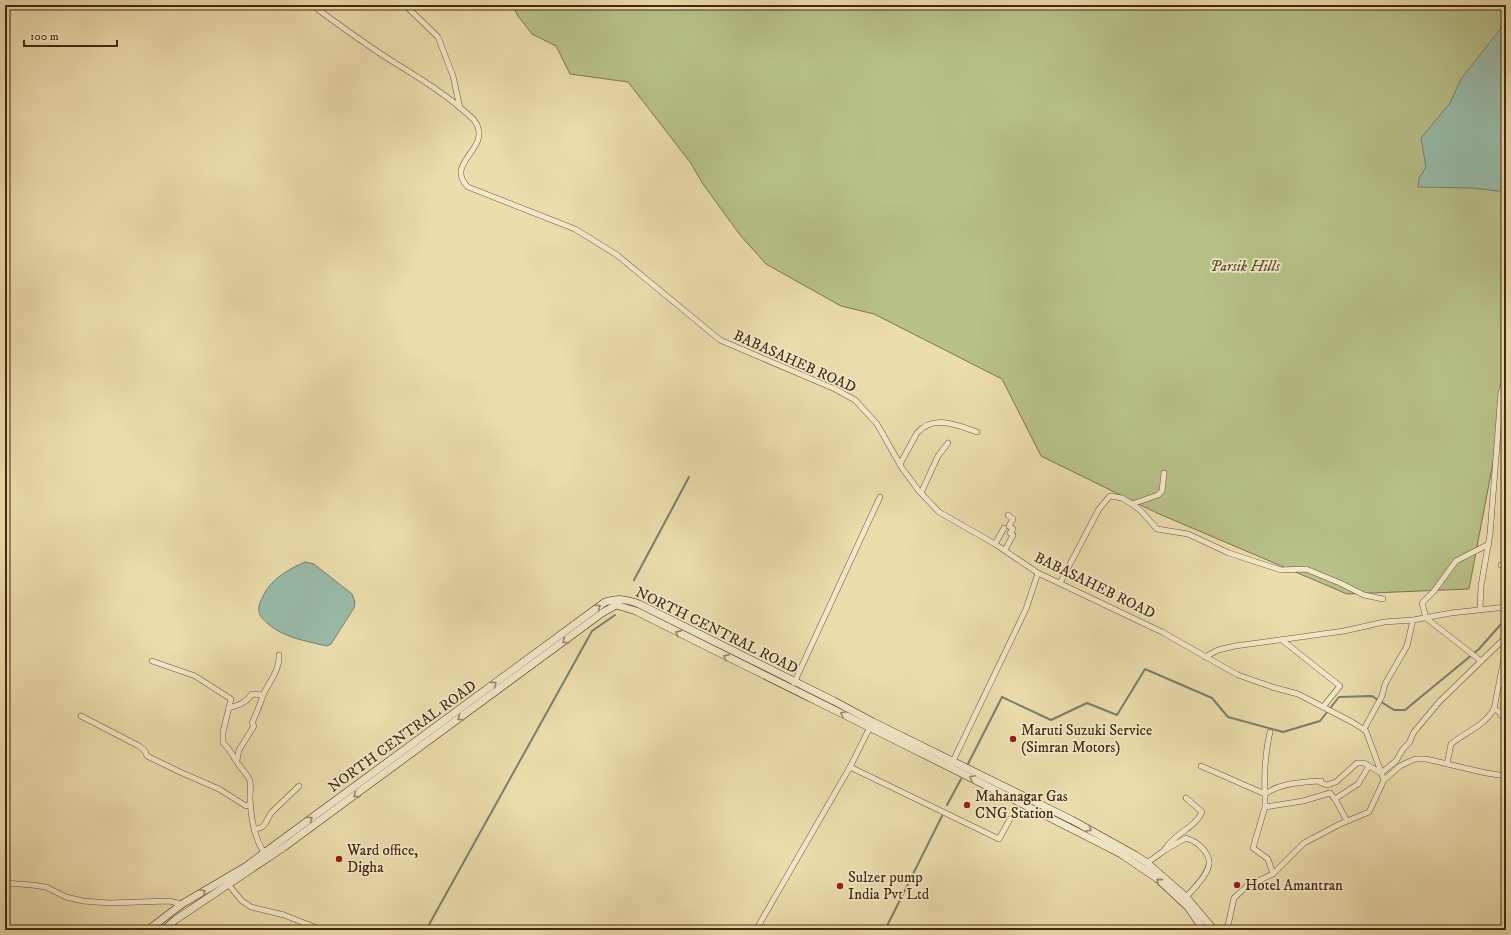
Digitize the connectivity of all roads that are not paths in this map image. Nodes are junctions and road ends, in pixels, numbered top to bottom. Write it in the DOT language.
graph roads {
  1 [pos="312,5"];
  2 [pos="405,5"];
  3 [pos="460,108"];
  4 [pos="1506,377"];
  5 [pos="977,432"];
  6 [pos="948,444"];
  7 [pos="900,464"];
  8 [pos="1164,473"];
  9 [pos="921,493"];
  10 [pos="880,497"];
  11 [pos="1132,504"];
  12 [pos="1008,515"];
  13 [pos="1004,528"];
  14 [pos="995,544"];
  15 [pos="1489,544"];
  16 [pos="1004,550"];
  17 [pos="1038,573"];
  18 [pos="1060,583"];
  19 [pos="1383,599"];
  20 [pos="616,602"];
  21 [pos="1504,607"];
  22 [pos="1480,609"];
  23 [pos="1426,618"];
  24 [pos="1413,620"];
  25 [pos="1506,638"];
  26 [pos="1282,640"];
  27 [pos="1506,647"];
  28 [pos="279,655"];
  29 [pos="1206,657"];
  30 [pos="152,661"];
  31 [pos="1481,661"];
  32 [pos="794,682"];
  33 [pos="790,689"];
  34 [pos="263,695"];
  35 [pos="1323,706"];
  36 [pos="229,708"];
  37 [pos="1494,709"];
  38 [pos="81,716"];
  39 [pos="1506,722"];
  40 [pos="871,724"];
  41 [pos="1364,729"];
  42 [pos="1270,732"];
  43 [pos="236,761"];
  44 [pos="951,764"];
  45 [pos="1447,764"];
  46 [pos="1200,766"];
  47 [pos="1369,766"];
  48 [pos="850,767"];
  49 [pos="1381,773"];
  50 [pos="1506,776"];
  51 [pos="1384,780"];
  52 [pos="299,786"];
  53 [pos="1327,786"];
  54 [pos="1330,793"];
  55 [pos="1265,794"];
  56 [pos="1186,798"];
  57 [pos="1335,799"];
  58 [pos="250,804"];
  59 [pos="1265,807"];
  60 [pos="1010,819"];
  61 [pos="1347,821"];
  62 [pos="254,830"];
  63 [pos="1165,850"];
  64 [pos="266,856"];
  65 [pos="1147,863"];
  66 [pos="1273,874"];
  67 [pos="224,879"];
  68 [pos="5,883"];
  69 [pos="229,885"];
  70 [pos="1186,897"];
  71 [pos="182,904"];
  72 [pos="148,930"];
  73 [pos="164,930"];
  74 [pos="322,930"];
  75 [pos="756,930"];
  76 [pos="1204,930"];
  77 [pos="1214,930"];
  78 [pos="1226,930"];
  1 -- 3 [label="street, BABASAHEB ROAD"];
  2 -- 3 [label="street"];
  3 -- 7 [label="street, BABASAHEB ROAD"];
  4 -- 15 [label="street"];
  5 -- 7 [label="street"];
  6 -- 9 [label="street"];
  7 -- 9 [label="street, BABASAHEB ROAD"];
  8 -- 11 [label="street"];
  9 -- 14 [label="street, BABASAHEB ROAD"];
  10 -- 32 [label="street"];
  11 -- 18 [label="street"];
  11 -- 19 [label="street"];
  12 -- 16 [label="street"];
  13 -- 14 [label="street"];
  14 -- 16 [label="street, BABASAHEB ROAD"];
  15 -- 22 [label="street"];
  15 -- 23 [label="street"];
  16 -- 17 [label="street, BABASAHEB ROAD"];
  17 -- 18 [label="street, BABASAHEB ROAD"];
  17 -- 44 [label="street"];
  18 -- 29 [label="street, BABASAHEB ROAD"];
  20 -- 32 [label="main road, NORTH CENTRAL ROAD"];
  33 -- 20 [label="main road, NORTH CENTRAL ROAD, one-way"];
  20 -- 64 [label="main road, NORTH CENTRAL ROAD"];
  21 -- 22 [label="street"];
  22 -- 23 [label="street"];
  23 -- 24 [label="street"];
  23 -- 31 [label="street"];
  24 -- 26 [label="street"];
  24 -- 41 [label="street"];
  25 -- 27 [label="street"];
  25 -- 31 [label="street"];
  26 -- 29 [label="street"];
  26 -- 35 [label="street"];
  27 -- 37 [label="street"];
  28 -- 34 [label="street"];
  29 -- 35 [label="street, BABASAHEB ROAD"];
  30 -- 36 [label="street"];
  31 -- 49 [label="street"];
  32 -- 33 [label="street"];
  32 -- 40 [label="main road, NORTH CENTRAL ROAD"];
  40 -- 33 [label="main road, NORTH CENTRAL ROAD, one-way"];
  34 -- 36 [label="street"];
  34 -- 43 [label="street"];
  35 -- 41 [label="street, BABASAHEB ROAD"];
  36 -- 43 [label="street"];
  37 -- 39 [label="street"];
  37 -- 45 [label="street"];
  38 -- 58 [label="street"];
  40 -- 44 [label="main road, NORTH CENTRAL ROAD"];
  40 -- 48 [label="street"];
  41 -- 49 [label="street"];
  42 -- 55 [label="street"];
  43 -- 58 [label="street"];
  44 -- 65 [label="main road, NORTH CENTRAL ROAD, one-way"];
  76 -- 44 [label="main road, NORTH CENTRAL ROAD, one-way"];
  45 -- 50 [label="street"];
  45 -- 51 [label="street"];
  46 -- 55 [label="street"];
  47 -- 49 [label="street"];
  47 -- 53 [label="street"];
  47 -- 57 [label="street"];
  48 -- 60 [label="street"];
  48 -- 75 [label="street"];
  49 -- 51 [label="street"];
  51 -- 61 [label="street"];
  52 -- 62 [label="street"];
  53 -- 54 [label="street"];
  53 -- 55 [label="street"];
  54 -- 57 [label="street"];
  54 -- 59 [label="street"];
  55 -- 59 [label="street"];
  56 -- 63 [label="street"];
  57 -- 61 [label="street"];
  58 -- 62 [label="street"];
  59 -- 66 [label="street"];
  61 -- 66 [label="street"];
  62 -- 64 [label="street"];
  63 -- 65 [label="street"];
  63 -- 70 [label="street"];
  64 -- 67 [label="main road, NORTH CENTRAL ROAD"];
  64 -- 69 [label="main road, NORTH CENTRAL ROAD"];
  65 -- 70 [label="main road, NORTH CENTRAL ROAD"];
  66 -- 78 [label="street"];
  67 -- 69 [label="street"];
  71 -- 67 [label="main road, NORTH CENTRAL ROAD, one-way"];
  68 -- 71 [label="street"];
  69 -- 73 [label="main road, NORTH CENTRAL ROAD"];
  69 -- 74 [label="street"];
  70 -- 77 [label="main road, NORTH CENTRAL ROAD"];
  71 -- 72 [label="main road, NORTH CENTRAL ROAD"];
}
